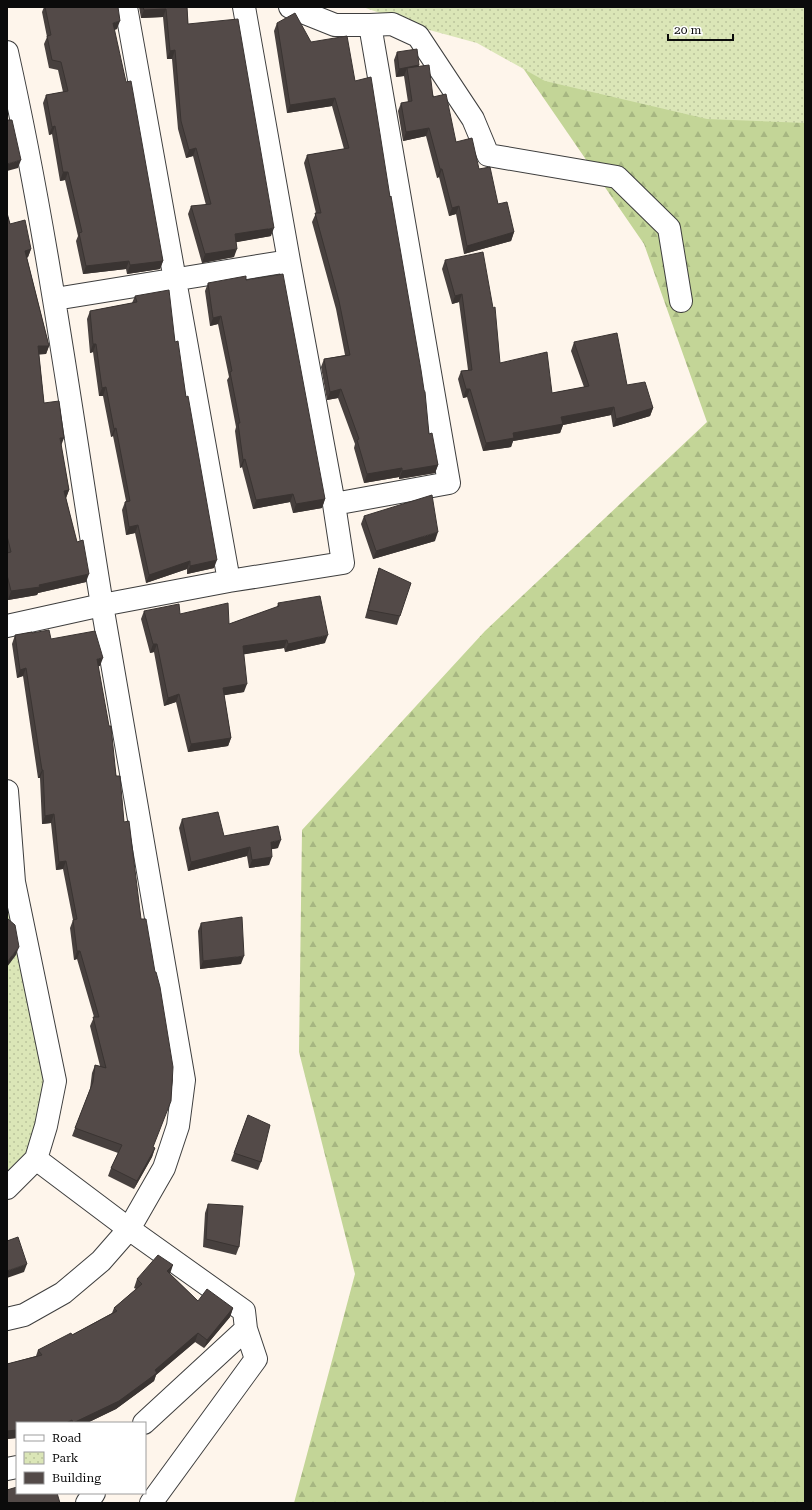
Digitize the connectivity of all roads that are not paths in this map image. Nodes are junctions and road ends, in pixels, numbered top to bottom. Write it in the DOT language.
graph roads {
  1 [pos="126,7"];
  2 [pos="244,7"];
  3 [pos="290,7"];
  4 [pos="370,25"];
  5 [pos="7,52"];
  6 [pos="14,118"];
  7 [pos="289,261"];
  8 [pos="175,279"];
  9 [pos="55,299"];
  10 [pos="681,301"];
  11 [pos="334,504"];
  12 [pos="229,580"];
  13 [pos="102,605"];
  14 [pos="7,626"];
  15 [pos="7,791"];
  16 [pos="8,819"];
  17 [pos="11,886"];
  18 [pos="36,1159"];
  19 [pos="7,1188"];
  20 [pos="129,1229"];
  21 [pos="7,1320"];
  22 [pos="246,1329"];
  23 [pos="143,1422"];
  24 [pos="93,1494"];
  25 [pos="87,1503"];
  26 [pos="151,1503"];
  1 -- 8 [label="street"];
  2 -- 7 [label="street"];
  3 -- 4 [label="street"];
  4 -- 10 [label="street"];
  4 -- 11 [label="street"];
  5 -- 6 [label="street"];
  6 -- 9 [label="street"];
  7 -- 8 [label="street"];
  7 -- 11 [label="street"];
  8 -- 9 [label="street"];
  8 -- 12 [label="street"];
  9 -- 13 [label="street"];
  11 -- 12 [label="street"];
  12 -- 13 [label="street"];
  13 -- 14 [label="street"];
  13 -- 20 [label="street"];
  15 -- 16 [label="street"];
  16 -- 17 [label="street"];
  17 -- 18 [label="street"];
  18 -- 19 [label="street"];
  18 -- 20 [label="street"];
  20 -- 21 [label="street"];
  20 -- 22 [label="street"];
  22 -- 23 [label="street"];
  22 -- 26 [label="street"];
  24 -- 25 [label="street"];
}
